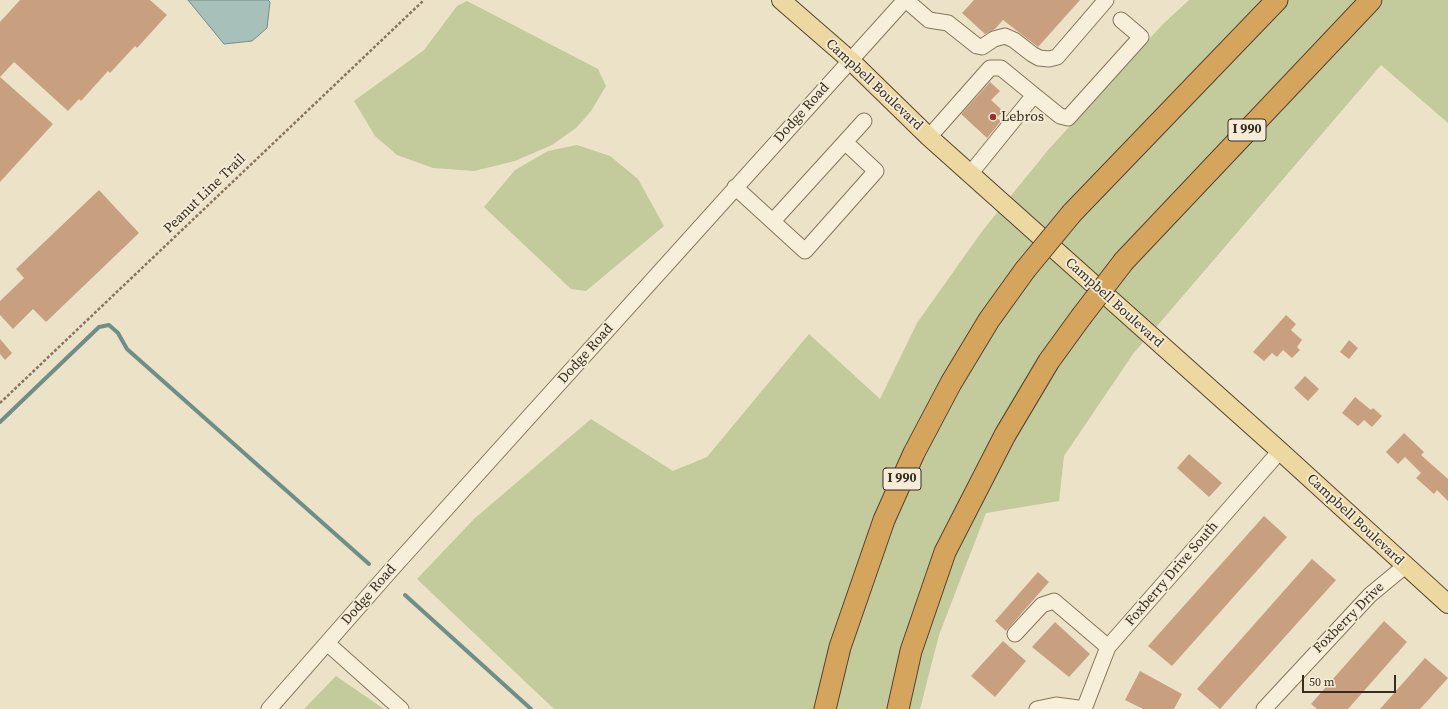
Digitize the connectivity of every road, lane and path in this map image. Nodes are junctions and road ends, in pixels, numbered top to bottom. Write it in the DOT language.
graph roads {
  1 [pos="424,0"];
  2 [pos="781,0"];
  3 [pos="905,0"];
  4 [pos="1106,0"];
  5 [pos="1277,0"];
  6 [pos="1371,0"];
  7 [pos="1121,20"];
  8 [pos="850,60"];
  9 [pos="1034,95"];
  10 [pos="864,121"];
  11 [pos="929,137"];
  12 [pos="845,142"];
  13 [pos="970,174"];
  14 [pos="735,187"];
  15 [pos="773,221"];
  16 [pos="0,403"];
  17 [pos="1280,451"];
  18 [pos="1405,566"];
  19 [pos="1448,604"];
  20 [pos="1016,634"];
  21 [pos="327,643"];
  22 [pos="1108,647"];
  23 [pos="269,709"];
  24 [pos="401,709"];
  25 [pos="825,709"];
  26 [pos="898,709"];
  27 [pos="1037,709"];
  28 [pos="1084,709"];
  29 [pos="1264,709"];
  1 -- 16 [label="path, Peanut Line Trail"];
  2 -- 8 [label="main road, Campbell Boulevard"];
  3 -- 4 [label="street"];
  3 -- 8 [label="street, Dodge Road"];
  5 -- 25 [label="highway, I 990, bridge"];
  6 -- 26 [label="highway, I 990, bridge"];
  7 -- 9 [label="street"];
  8 -- 11 [label="main road, Campbell Boulevard"];
  8 -- 14 [label="street, Dodge Road"];
  9 -- 11 [label="street"];
  9 -- 13 [label="street"];
  10 -- 12 [label="street"];
  11 -- 13 [label="main road, Campbell Boulevard"];
  12 -- 15 [label="street"];
  12 -- 15 [label="street"];
  13 -- 17 [label="main road, Campbell Boulevard"];
  14 -- 15 [label="street"];
  14 -- 21 [label="street, Dodge Road"];
  17 -- 18 [label="main road, Campbell Boulevard"];
  17 -- 22 [label="street, Foxberry Drive South"];
  18 -- 19 [label="main road, Campbell Boulevard"];
  18 -- 29 [label="street, Foxberry Drive"];
  20 -- 22 [label="street"];
  21 -- 23 [label="street, Dodge Road"];
  21 -- 24 [label="street"];
  22 -- 28 [label="street, Foxberry Drive South"];
  27 -- 28 [label="street"];
}
